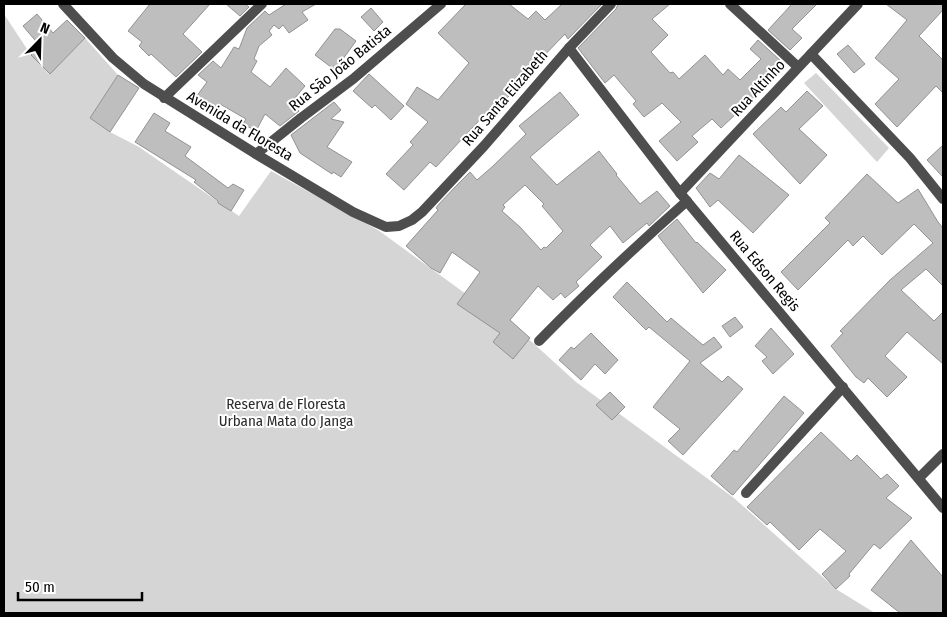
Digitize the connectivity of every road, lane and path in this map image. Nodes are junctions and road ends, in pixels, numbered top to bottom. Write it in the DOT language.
graph roads {
  1 [pos="63,4"];
  2 [pos="262,4"];
  3 [pos="441,4"];
  4 [pos="610,4"];
  5 [pos="730,4"];
  6 [pos="858,4"];
  7 [pos="569,48"];
  8 [pos="812,54"];
  9 [pos="798,67"];
  10 [pos="164,98"];
  11 [pos="256,154"];
  12 [pos="680,193"];
  13 [pos="943,199"];
  14 [pos="687,201"];
  15 [pos="422,212"];
  16 [pos="539,341"];
  17 [pos="844,388"];
  18 [pos="943,454"];
  19 [pos="918,478"];
  20 [pos="746,493"];
  21 [pos="943,508"];
  1 -- 10 [label="street, Avenida da Floresta"];
  2 -- 10 [label="street"];
  3 -- 11 [label="street, Rua São João Batista"];
  4 -- 7 [label="street, Rua Santa Elizabeth"];
  5 -- 9 [label="street"];
  6 -- 8 [label="street, Rua Altinho"];
  7 -- 12 [label="street, Rua Edson Regis"];
  7 -- 15 [label="street, Rua Santa Elizabeth"];
  8 -- 9 [label="street, Rua Altinho"];
  8 -- 13 [label="street"];
  9 -- 12 [label="street, Rua Altinho"];
  10 -- 11 [label="street, Avenida da Floresta"];
  11 -- 15 [label="street, Avenida da Floresta"];
  12 -- 14 [label="street, Rua Edson Regis"];
  14 -- 16 [label="street"];
  14 -- 17 [label="street, Rua Edson Regis"];
  17 -- 19 [label="street, Rua Edson Regis"];
  17 -- 20 [label="street"];
  18 -- 19 [label="street"];
  19 -- 21 [label="street, Rua Edson Regis"];
}
